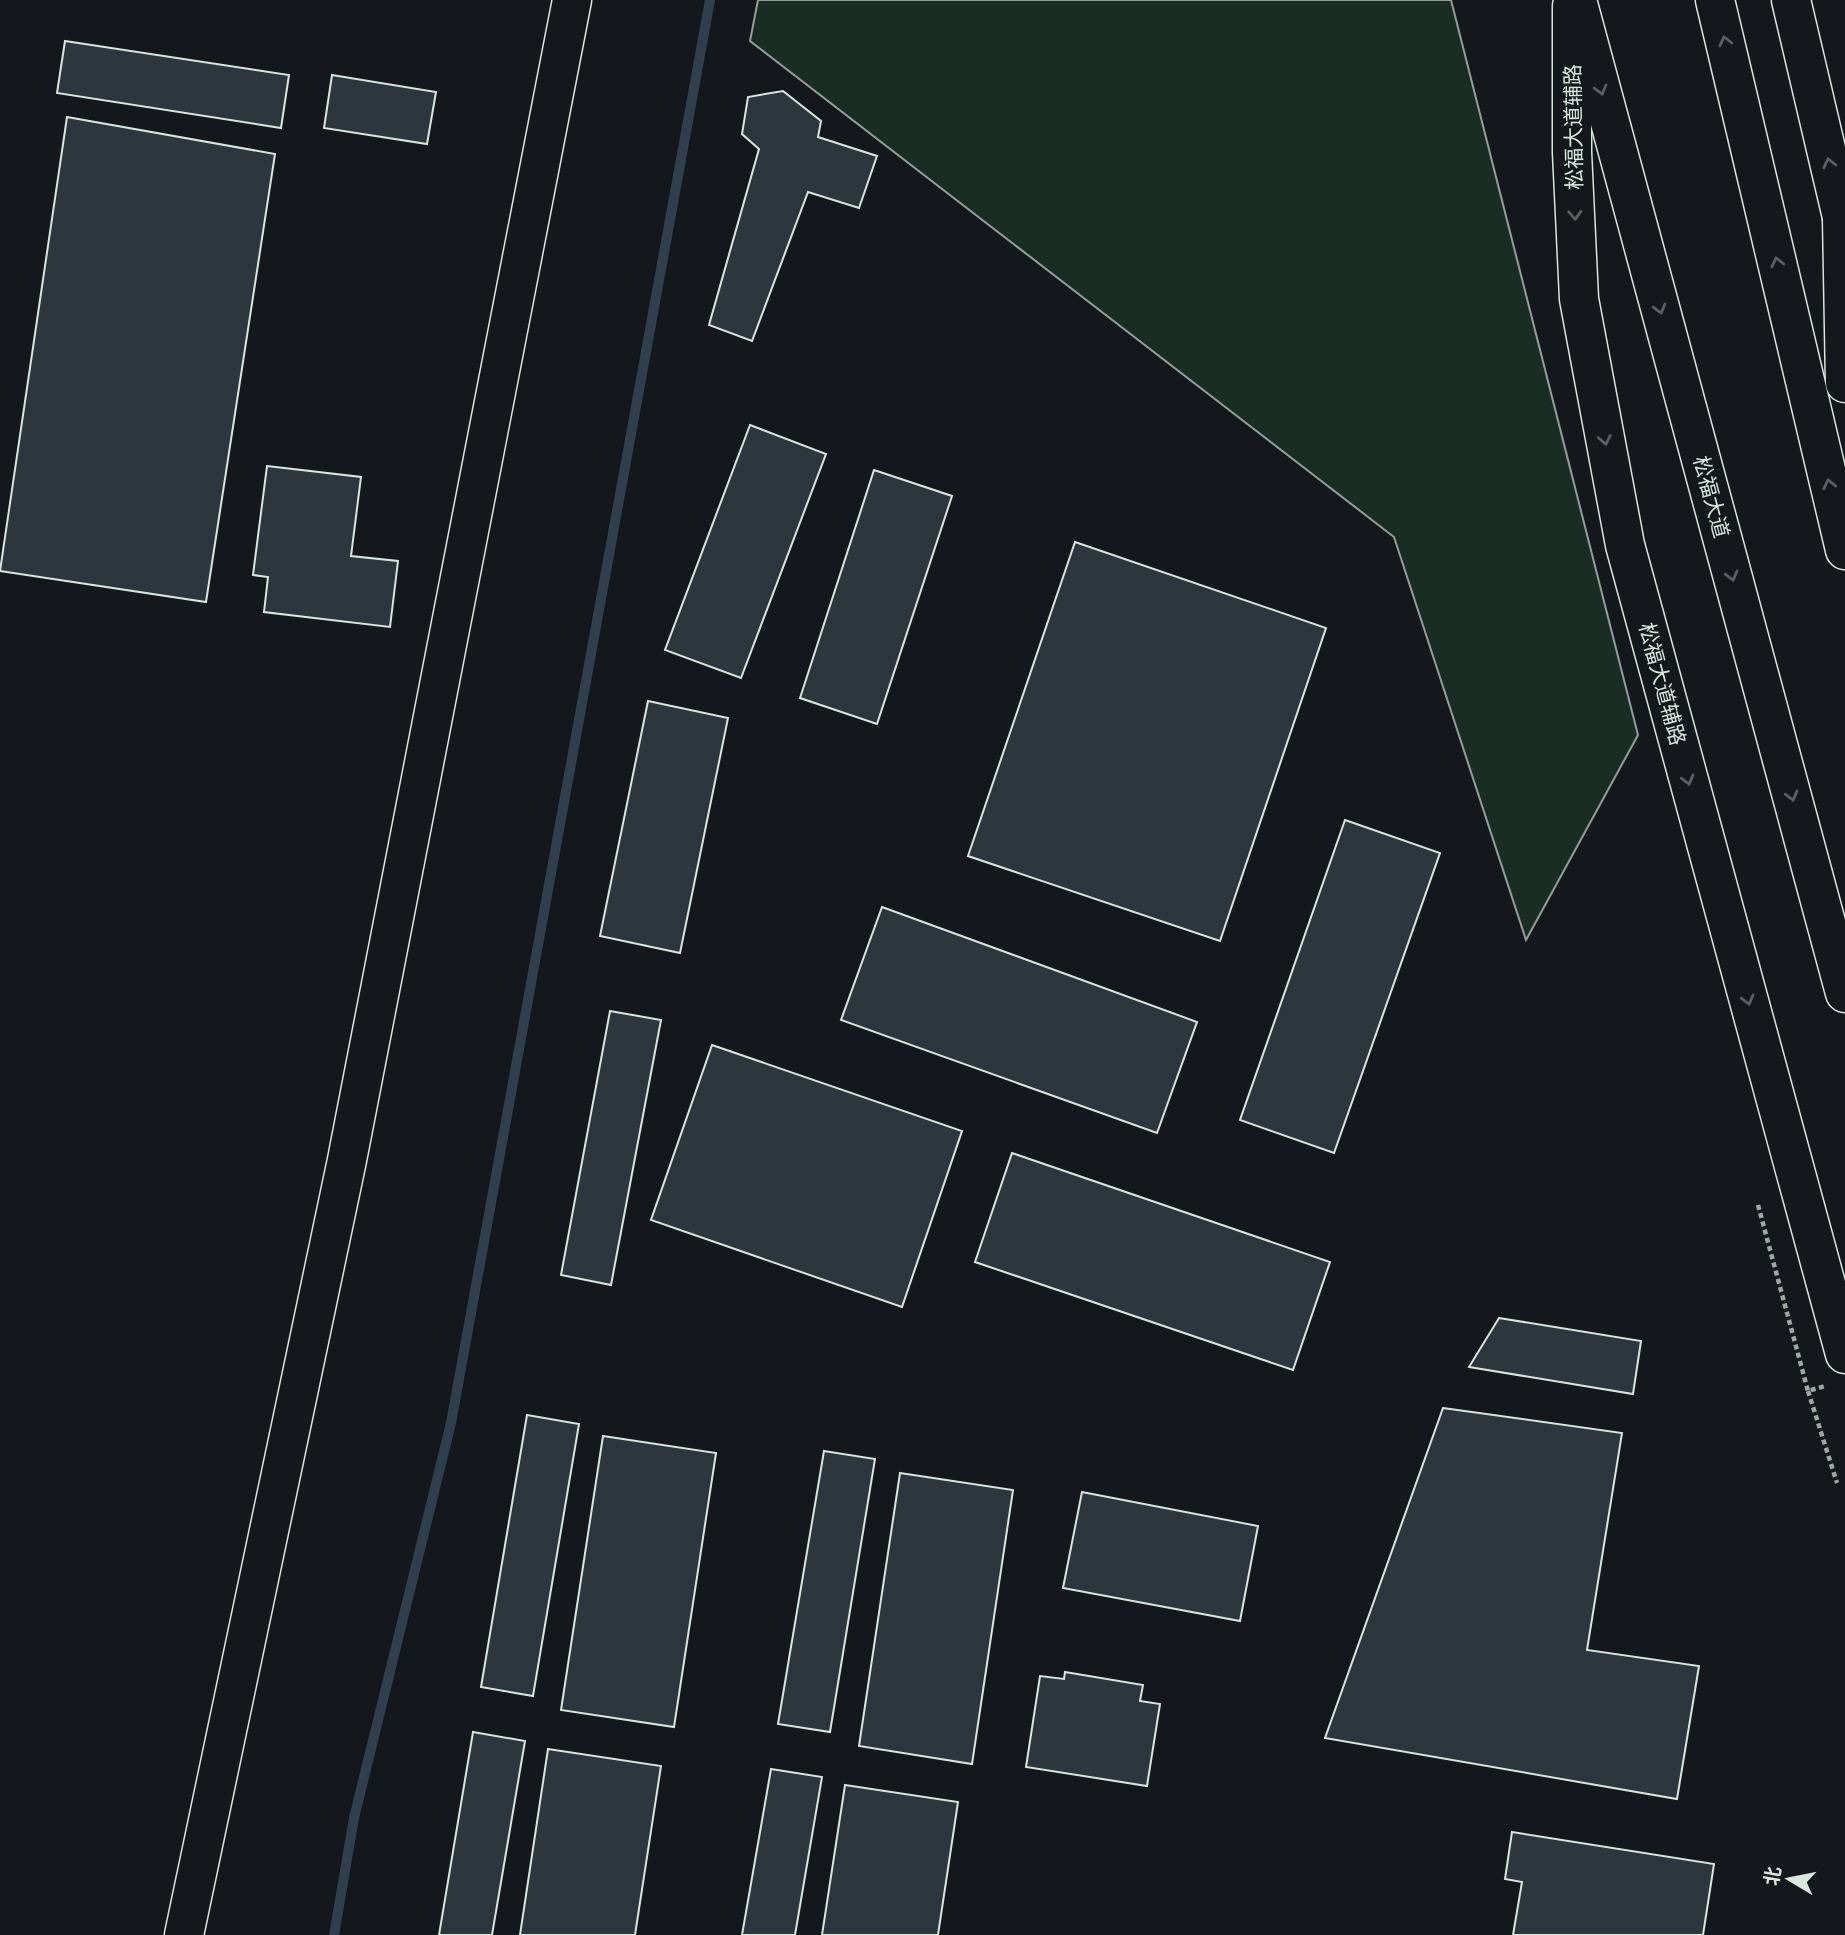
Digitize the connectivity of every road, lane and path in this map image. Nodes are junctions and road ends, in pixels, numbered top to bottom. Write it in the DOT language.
graph roads {
  1 [pos="572,0"];
  2 [pos="1575,0"];
  3 [pos="1715,0"];
  4 [pos="1791,0"];
  5 [pos="1843,224"];
  6 [pos="1845,383"];
  7 [pos="1845,550"];
  8 [pos="1845,993"];
  9 [pos="1758,1205"];
  10 [pos="1839,1369"];
  11 [pos="1808,1391"];
  12 [pos="1837,1483"];
  13 [pos="184,1935"];
  1 -- 13 [label="main road"];
  2 -- 8 [label="main road, 松福大道, one-way"];
  2 -- 10 [label="main road, 松福大道辅路, one-way"];
  7 -- 3 [label="main road, one-way"];
  5 -- 4 [label="main road, one-way"];
  5 -- 6 [label="main road"];
  9 -- 11 [label="path"];
  10 -- 11 [label="path"];
  11 -- 12 [label="path"];
}
